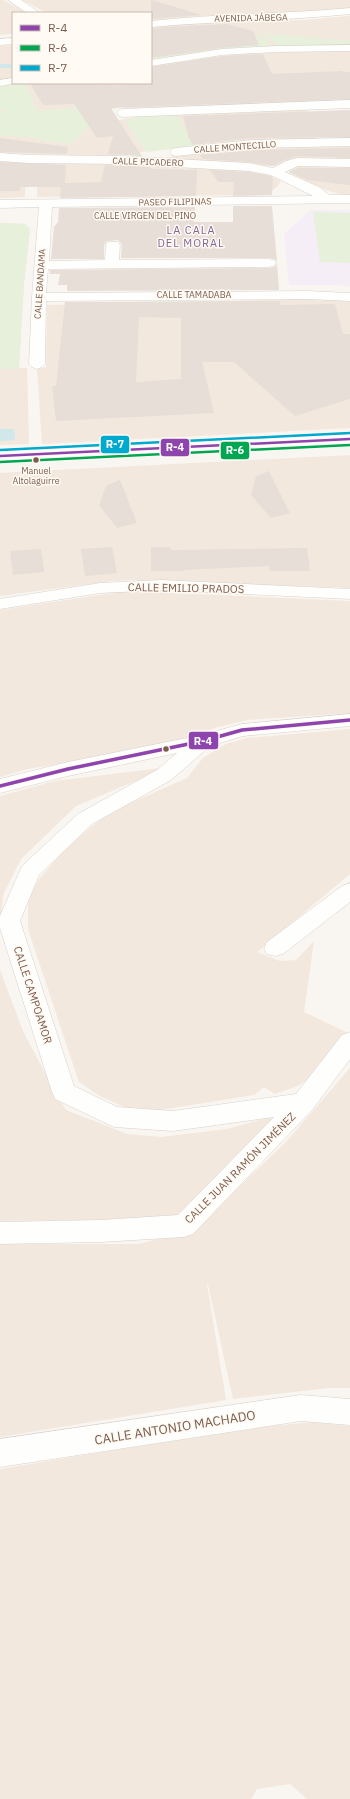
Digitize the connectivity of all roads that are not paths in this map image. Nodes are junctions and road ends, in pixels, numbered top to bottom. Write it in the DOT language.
graph roads {
  1 [pos="13,0"];
  2 [pos="350,11"];
  3 [pos="33,12"];
  4 [pos="152,24"];
  5 [pos="12,41"];
  6 [pos="0,42"];
  7 [pos="350,48"];
  8 [pos="152,62"];
  9 [pos="12,81"];
  10 [pos="0,83"];
  11 [pos="350,104"];
  12 [pos="123,113"];
  13 [pos="350,142"];
  14 [pos="0,157"];
  15 [pos="120,160"];
  16 [pos="350,163"];
  17 [pos="275,172"];
  18 [pos="293,180"];
  19 [pos="324,198"];
  20 [pos="350,199"];
  21 [pos="284,200"];
  22 [pos="0,204"];
  23 [pos="269,204"];
  24 [pos="0,210"];
  25 [pos="45,212"];
  26 [pos="142,216"];
  27 [pos="172,216"];
  28 [pos="0,217"];
  29 [pos="15,217"];
  30 [pos="113,245"];
  31 [pos="269,263"];
  32 [pos="112,264"];
  33 [pos="41,265"];
  34 [pos="39,297"];
  35 [pos="350,297"];
  36 [pos="37,364"];
  37 [pos="350,439"];
  38 [pos="0,456"];
  39 [pos="350,594"];
  40 [pos="0,604"];
  41 [pos="350,720"];
  42 [pos="203,741"];
  43 [pos="0,786"];
  44 [pos="350,891"];
  45 [pos="275,948"];
  46 [pos="350,1041"];
  47 [pos="303,1104"];
  48 [pos="0,1233"];
  49 [pos="350,1412"];
  50 [pos="0,1453"];
  1 -- 3 [label="street"];
  2 -- 4 [label="street, AVENIDA JÁBEGA"];
  5 -- 6 [label="street"];
  7 -- 8 [label="street"];
  9 -- 10 [label="street"];
  11 -- 12 [label="street"];
  13 -- 15 [label="street, CALLE MONTECILLO"];
  14 -- 15 [label="street, CALLE PICADERO"];
  15 -- 17 [label="street, CALLE PICADERO"];
  16 -- 17 [label="street"];
  17 -- 18 [label="street, CALLE PICADERO"];
  18 -- 19 [label="street, CALLE PICADERO"];
  18 -- 23 [label="street"];
  19 -- 20 [label="street"];
  19 -- 21 [label="street"];
  19 -- 21 [label="street"];
  21 -- 23 [label="street"];
  22 -- 25 [label="street"];
  23 -- 25 [label="street"];
  24 -- 25 [label="street"];
  25 -- 33 [label="street, CALLE BANDAMA"];
  26 -- 27 [label="street, CALLE VIRGEN DEL PINO"];
  28 -- 29 [label="street"];
  30 -- 32 [label="street"];
  31 -- 32 [label="street"];
  32 -- 33 [label="street"];
  33 -- 34 [label="street, CALLE BANDAMA"];
  34 -- 35 [label="street, CALLE TAMADABA"];
  34 -- 36 [label="street, CALLE BANDAMA"];
  37 -- 38 [label="street"];
  39 -- 40 [label="street, CALLE EMILIO PRADOS"];
  41 -- 42 [label="street"];
  42 -- 43 [label="street"];
  42 -- 47 [label="street, CALLE CAMPOAMOR"];
  44 -- 45 [label="street"];
  46 -- 47 [label="street, CALLE JUAN RAMÓN JIMÉNEZ"];
  47 -- 48 [label="street, CALLE JUAN RAMÓN JIMÉNEZ"];
  49 -- 50 [label="street, CALLE ANTONIO MACHADO"];
}
